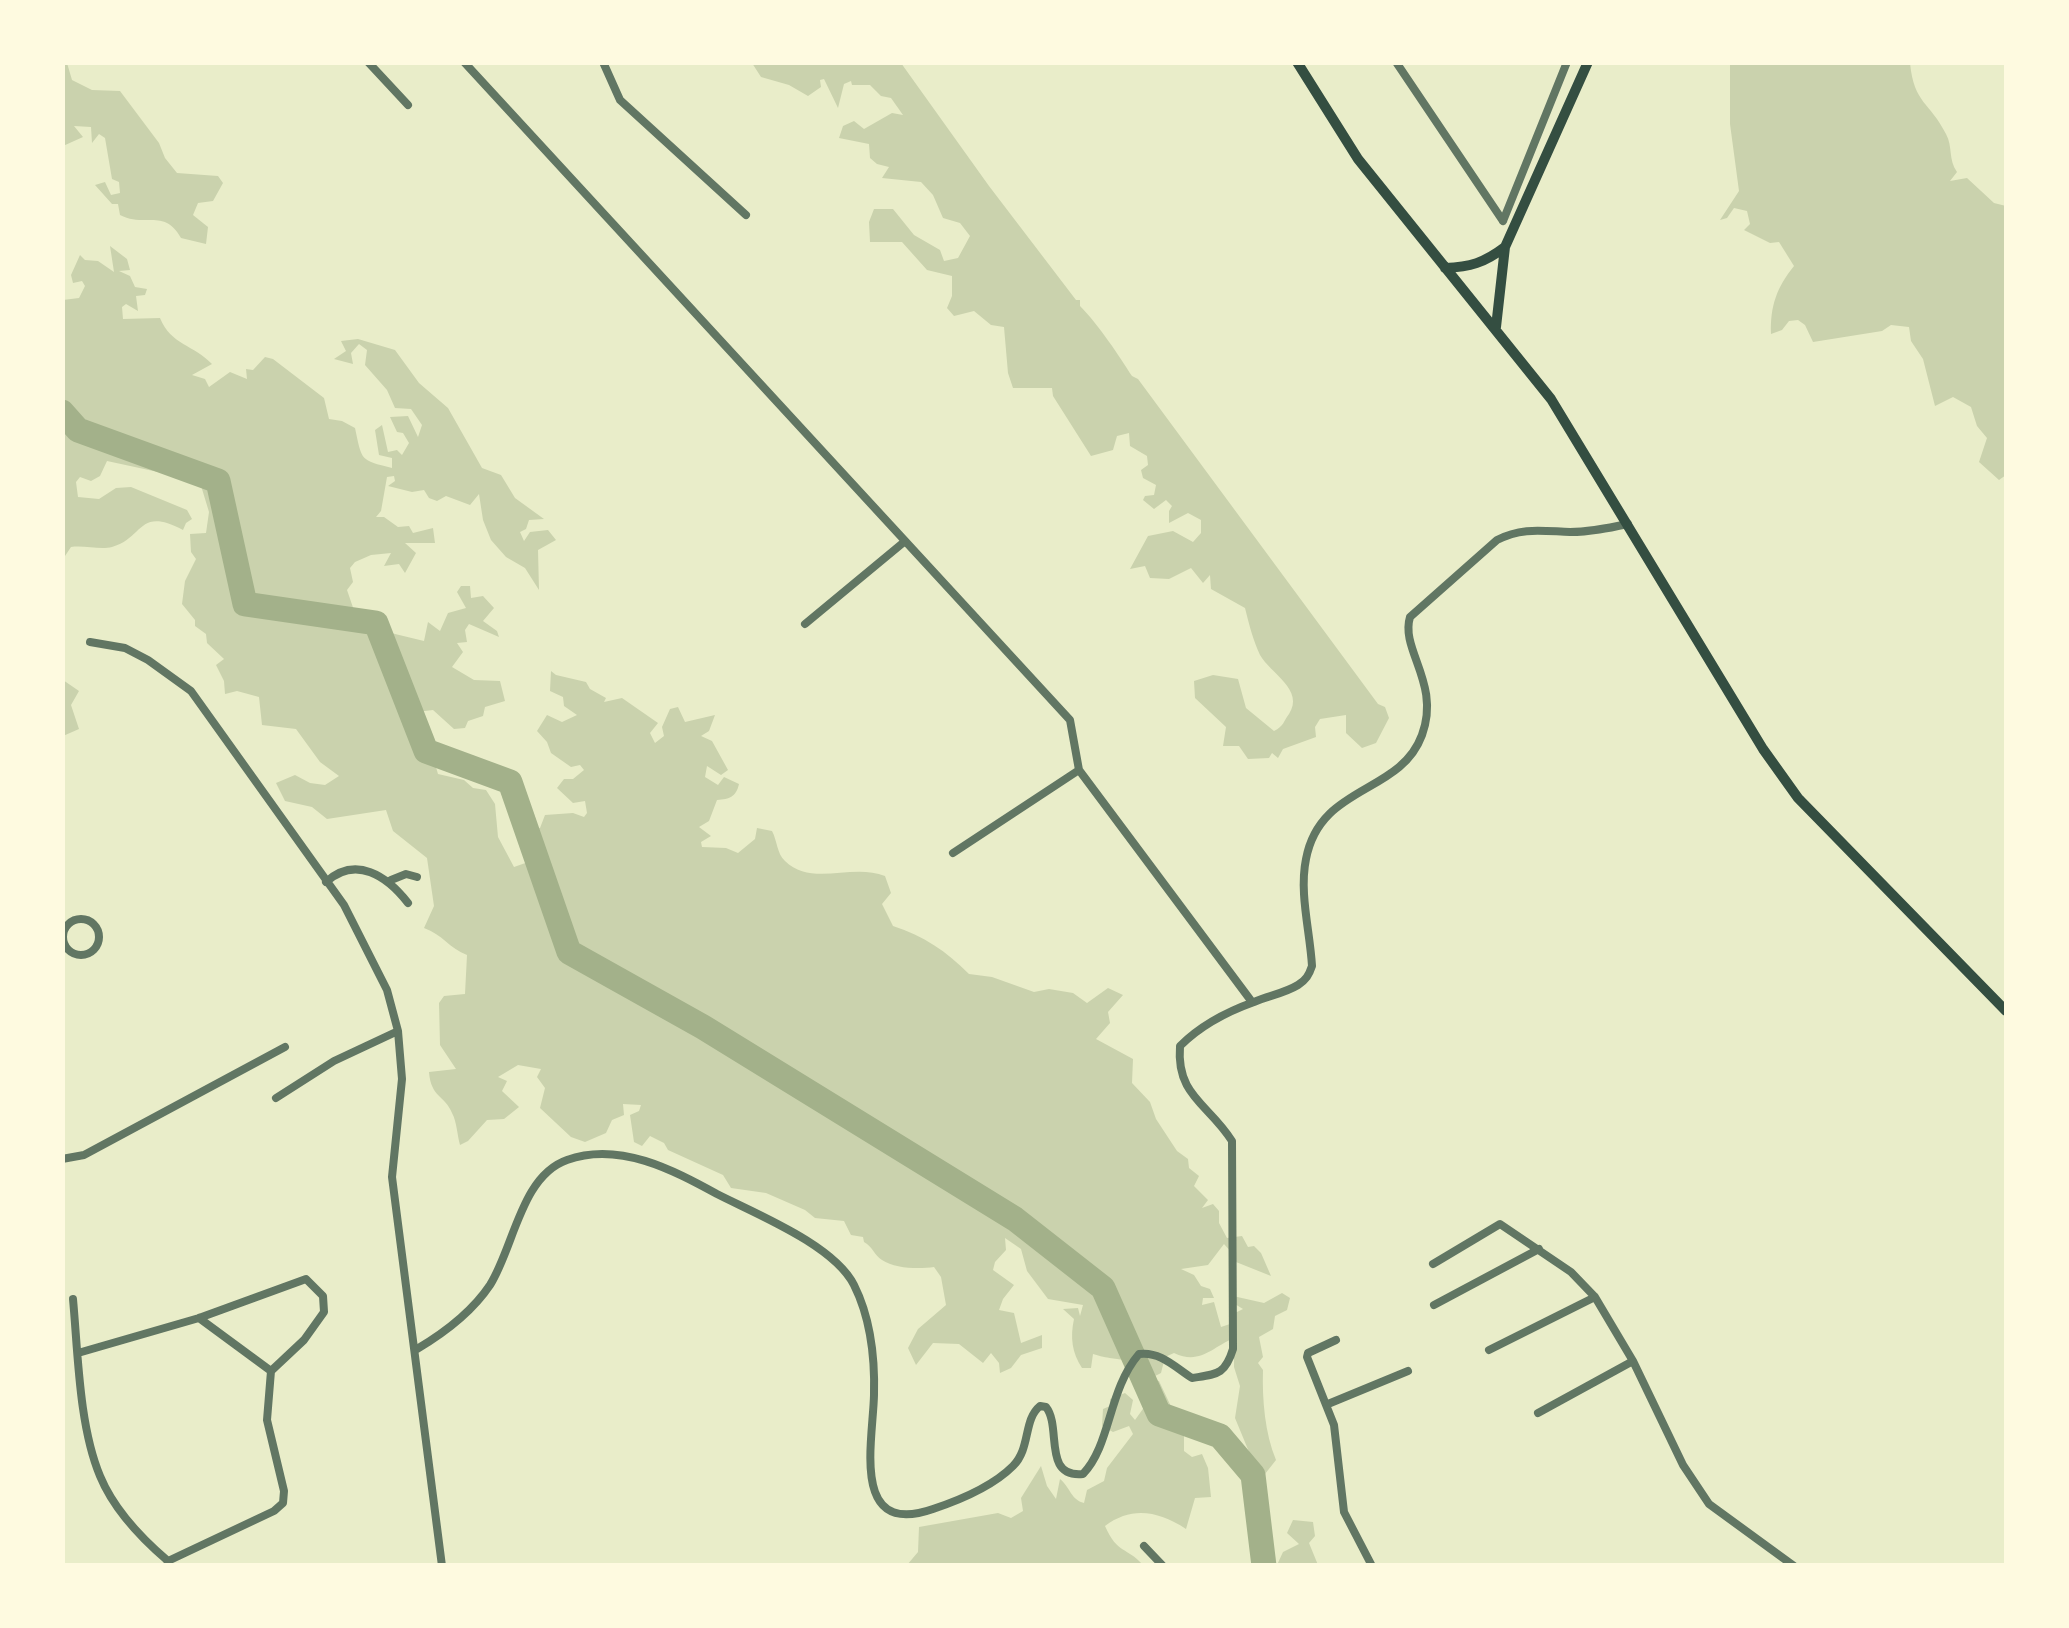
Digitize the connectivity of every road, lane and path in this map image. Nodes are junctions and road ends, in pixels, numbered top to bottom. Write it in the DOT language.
graph roads {
  1 [pos="368,62"];
  2 [pos="464,62"];
  3 [pos="603,62"];
  4 [pos="1296,62"];
  5 [pos="1567,62"];
  6 [pos="1588,62"];
  7 [pos="1402,65"];
  8 [pos="408,105"];
  9 [pos="746,215"];
  10 [pos="1503,221"];
  11 [pos="1514,229"];
  12 [pos="1505,247"];
  13 [pos="1445,268"];
  14 [pos="1496,328"];
  15 [pos="1630,524"];
  16 [pos="904,542"];
  17 [pos="805,624"];
  18 [pos="90,642"];
  19 [pos="1079,770"];
  20 [pos="953,853"];
  21 [pos="417,878"];
  22 [pos="390,880"];
  23 [pos="326,882"];
  24 [pos="408,903"];
  25 [pos="62,914"];
  26 [pos="70,923"];
  27 [pos="1252,1002"];
  28 [pos="2006,1011"];
  29 [pos="398,1031"];
  30 [pos="286,1046"];
  31 [pos="276,1098"];
  32 [pos="62,1159"];
  33 [pos="1539,1249"];
  34 [pos="1433,1264"];
  35 [pos="1595,1297"];
  36 [pos="73,1298"];
  37 [pos="1434,1306"];
  38 [pos="198,1318"];
  39 [pos="1336,1340"];
  40 [pos="417,1350"];
  41 [pos="1489,1350"];
  42 [pos="78,1354"];
  43 [pos="1633,1362"];
  44 [pos="1408,1370"];
  45 [pos="271,1371"];
  46 [pos="1328,1404"];
  47 [pos="1538,1412"];
  48 [pos="1144,1546"];
  49 [pos="167,1564"];
  50 [pos="442,1566"];
  51 [pos="1163,1566"];
  52 [pos="1372,1566"];
  53 [pos="1794,1566"];
  1 -- 8 [label="street"];
  2 -- 16 [label="street"];
  3 -- 9 [label="street"];
  4 -- 13 [label="main road"];
  5 -- 10 [label="street"];
  6 -- 11 [label="main road"];
  7 -- 10 [label="street"];
  10 -- 11 [label="street"];
  11 -- 12 [label="main road"];
  12 -- 13 [label="main road"];
  12 -- 14 [label="main road"];
  13 -- 14 [label="main road"];
  14 -- 15 [label="main road"];
  15 -- 27 [label="street"];
  15 -- 28 [label="main road"];
  16 -- 17 [label="street"];
  16 -- 19 [label="street"];
  18 -- 23 [label="street"];
  19 -- 20 [label="street"];
  19 -- 27 [label="street"];
  21 -- 22 [label="street"];
  22 -- 23 [label="street"];
  22 -- 24 [label="street"];
  23 -- 29 [label="street"];
  25 -- 26 [label="street"];
  26 -- 26 [label="street"];
  27 -- 40 [label="street"];
  29 -- 31 [label="street"];
  29 -- 40 [label="street"];
  30 -- 32 [label="street"];
  33 -- 34 [label="street"];
  33 -- 35 [label="street"];
  33 -- 37 [label="street"];
  35 -- 41 [label="street"];
  35 -- 43 [label="street"];
  36 -- 42 [label="street"];
  38 -- 42 [label="street"];
  38 -- 45 [label="street"];
  38 -- 45 [label="street"];
  39 -- 46 [label="street"];
  40 -- 50 [label="street"];
  42 -- 49 [label="street"];
  43 -- 47 [label="street"];
  43 -- 53 [label="street"];
  44 -- 46 [label="street"];
  45 -- 49 [label="street"];
  46 -- 52 [label="street"];
  48 -- 51 [label="street"];
}
